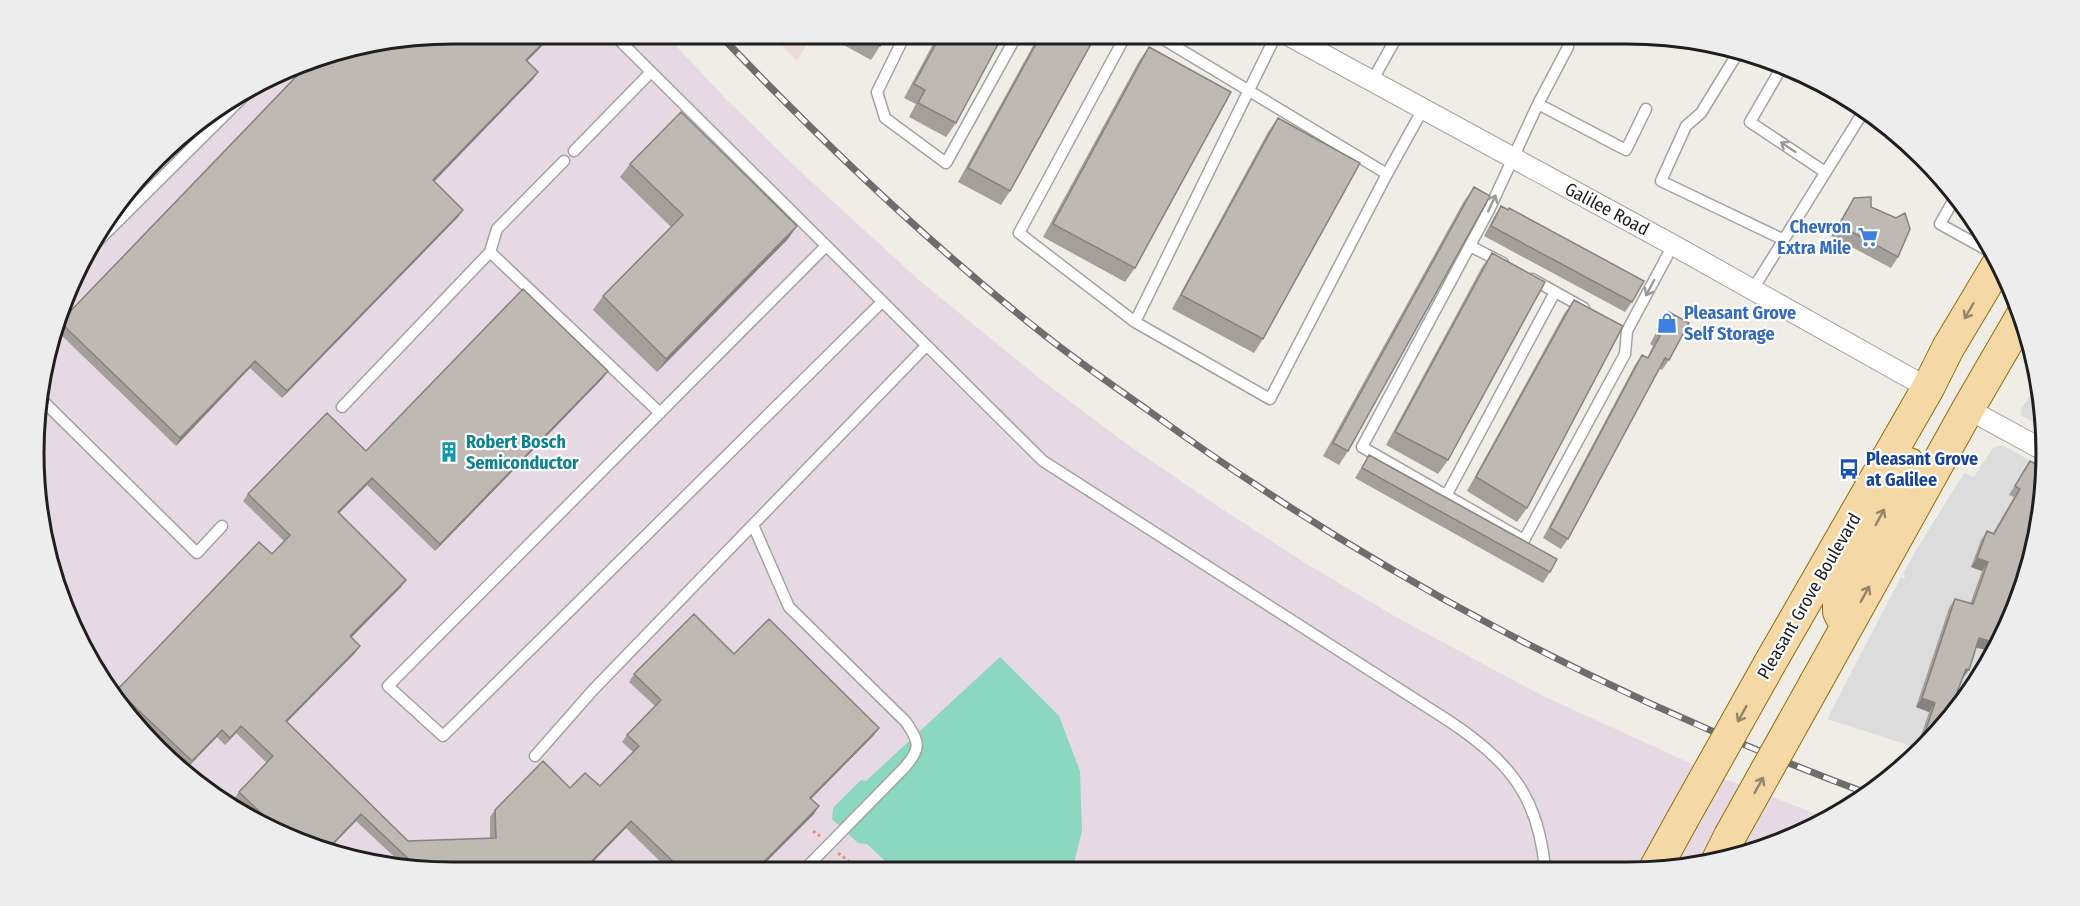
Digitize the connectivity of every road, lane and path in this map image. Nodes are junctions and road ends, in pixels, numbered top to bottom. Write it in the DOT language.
graph roads {
  1 [pos="623,44"];
  2 [pos="901,44"];
  3 [pos="1012,44"];
  4 [pos="1121,44"];
  5 [pos="1172,44"];
  6 [pos="1272,44"];
  7 [pos="1304,44"];
  8 [pos="1392,44"];
  9 [pos="1568,48"];
  10 [pos="1735,58"];
  11 [pos="651,72"];
  12 [pos="1777,72"];
  13 [pos="1372,81"];
  14 [pos="1250,90"];
  15 [pos="1538,104"];
  16 [pos="1423,109"];
  17 [pos="1646,109"];
  18 [pos="230,110"];
  19 [pos="1860,116"];
  20 [pos="574,151"];
  21 [pos="1512,158"];
  22 [pos="564,161"];
  23 [pos="1825,172"];
  24 [pos="1388,174"];
  25 [pos="1952,204"];
  26 [pos="111,228"];
  27 [pos="1782,239"];
  28 [pos="1673,245"];
  29 [pos="826,246"];
  30 [pos="1470,246"];
  31 [pos="1981,247"];
  32 [pos="490,252"];
  33 [pos="1994,271"];
  34 [pos="1753,289"];
  35 [pos="1555,292"];
  36 [pos="882,302"];
  37 [pos="1596,314"];
  38 [pos="1135,322"];
  39 [pos="2016,326"];
  40 [pos="926,346"];
  41 [pos="1928,388"];
  42 [pos="46,404"];
  43 [pos="342,407"];
  44 [pos="1968,409"];
  45 [pos="660,413"];
  46 [pos="2036,446"];
  47 [pos="1446,496"];
  48 [pos="753,525"];
  49 [pos="222,526"];
  50 [pos="1847,626"];
  51 [pos="536,756"];
  52 [pos="1724,848"];
  53 [pos="1659,861"];
  54 [pos="812,862"];
  55 [pos="1544,862"];
  1 -- 11 [label="lane"];
  2 -- 3 [label="lane"];
  4 -- 38 [label="lane"];
  5 -- 14 [label="lane"];
  6 -- 14 [label="lane"];
  7 -- 13 [label="street, Galilee Road"];
  8 -- 13 [label="lane"];
  9 -- 15 [label="lane"];
  10 -- 27 [label="lane"];
  11 -- 20 [label="lane"];
  11 -- 29 [label="lane"];
  23 -- 12 [label="lane, one-way"];
  13 -- 16 [label="street, Galilee Road"];
  14 -- 24 [label="lane"];
  14 -- 38 [label="lane"];
  15 -- 17 [label="lane"];
  15 -- 21 [label="lane"];
  16 -- 21 [label="street, Galilee Road"];
  16 -- 24 [label="lane"];
  18 -- 26 [label="lane"];
  19 -- 23 [label="lane"];
  21 -- 28 [label="street, Galilee Road"];
  30 -- 21 [label="lane, one-way"];
  22 -- 32 [label="lane"];
  23 -- 27 [label="lane"];
  24 -- 38 [label="lane"];
  25 -- 31 [label="lane"];
  27 -- 34 [label="lane"];
  28 -- 34 [label="street, Galilee Road"];
  28 -- 47 [label="lane, one-way"];
  29 -- 36 [label="lane"];
  29 -- 45 [label="lane"];
  30 -- 35 [label="lane"];
  30 -- 47 [label="lane"];
  32 -- 43 [label="lane"];
  32 -- 45 [label="lane"];
  33 -- 41 [label="main road, Pleasant Grove Boulevard, one-way"];
  34 -- 41 [label="street, Galilee Road"];
  35 -- 37 [label="lane"];
  35 -- 47 [label="lane"];
  36 -- 40 [label="lane"];
  36 -- 45 [label="lane"];
  39 -- 44 [label="main road"];
  40 -- 48 [label="lane"];
  40 -- 55 [label="lane"];
  50 -- 41 [label="main road, one-way"];
  41 -- 53 [label="main road, Pleasant Grove Boulevard, one-way, bridge"];
  42 -- 49 [label="lane"];
  44 -- 46 [label="street"];
  50 -- 44 [label="main road, one-way"];
  48 -- 51 [label="lane"];
  48 -- 54 [label="lane"];
  52 -- 50 [label="main road, one-way, bridge"];
}
